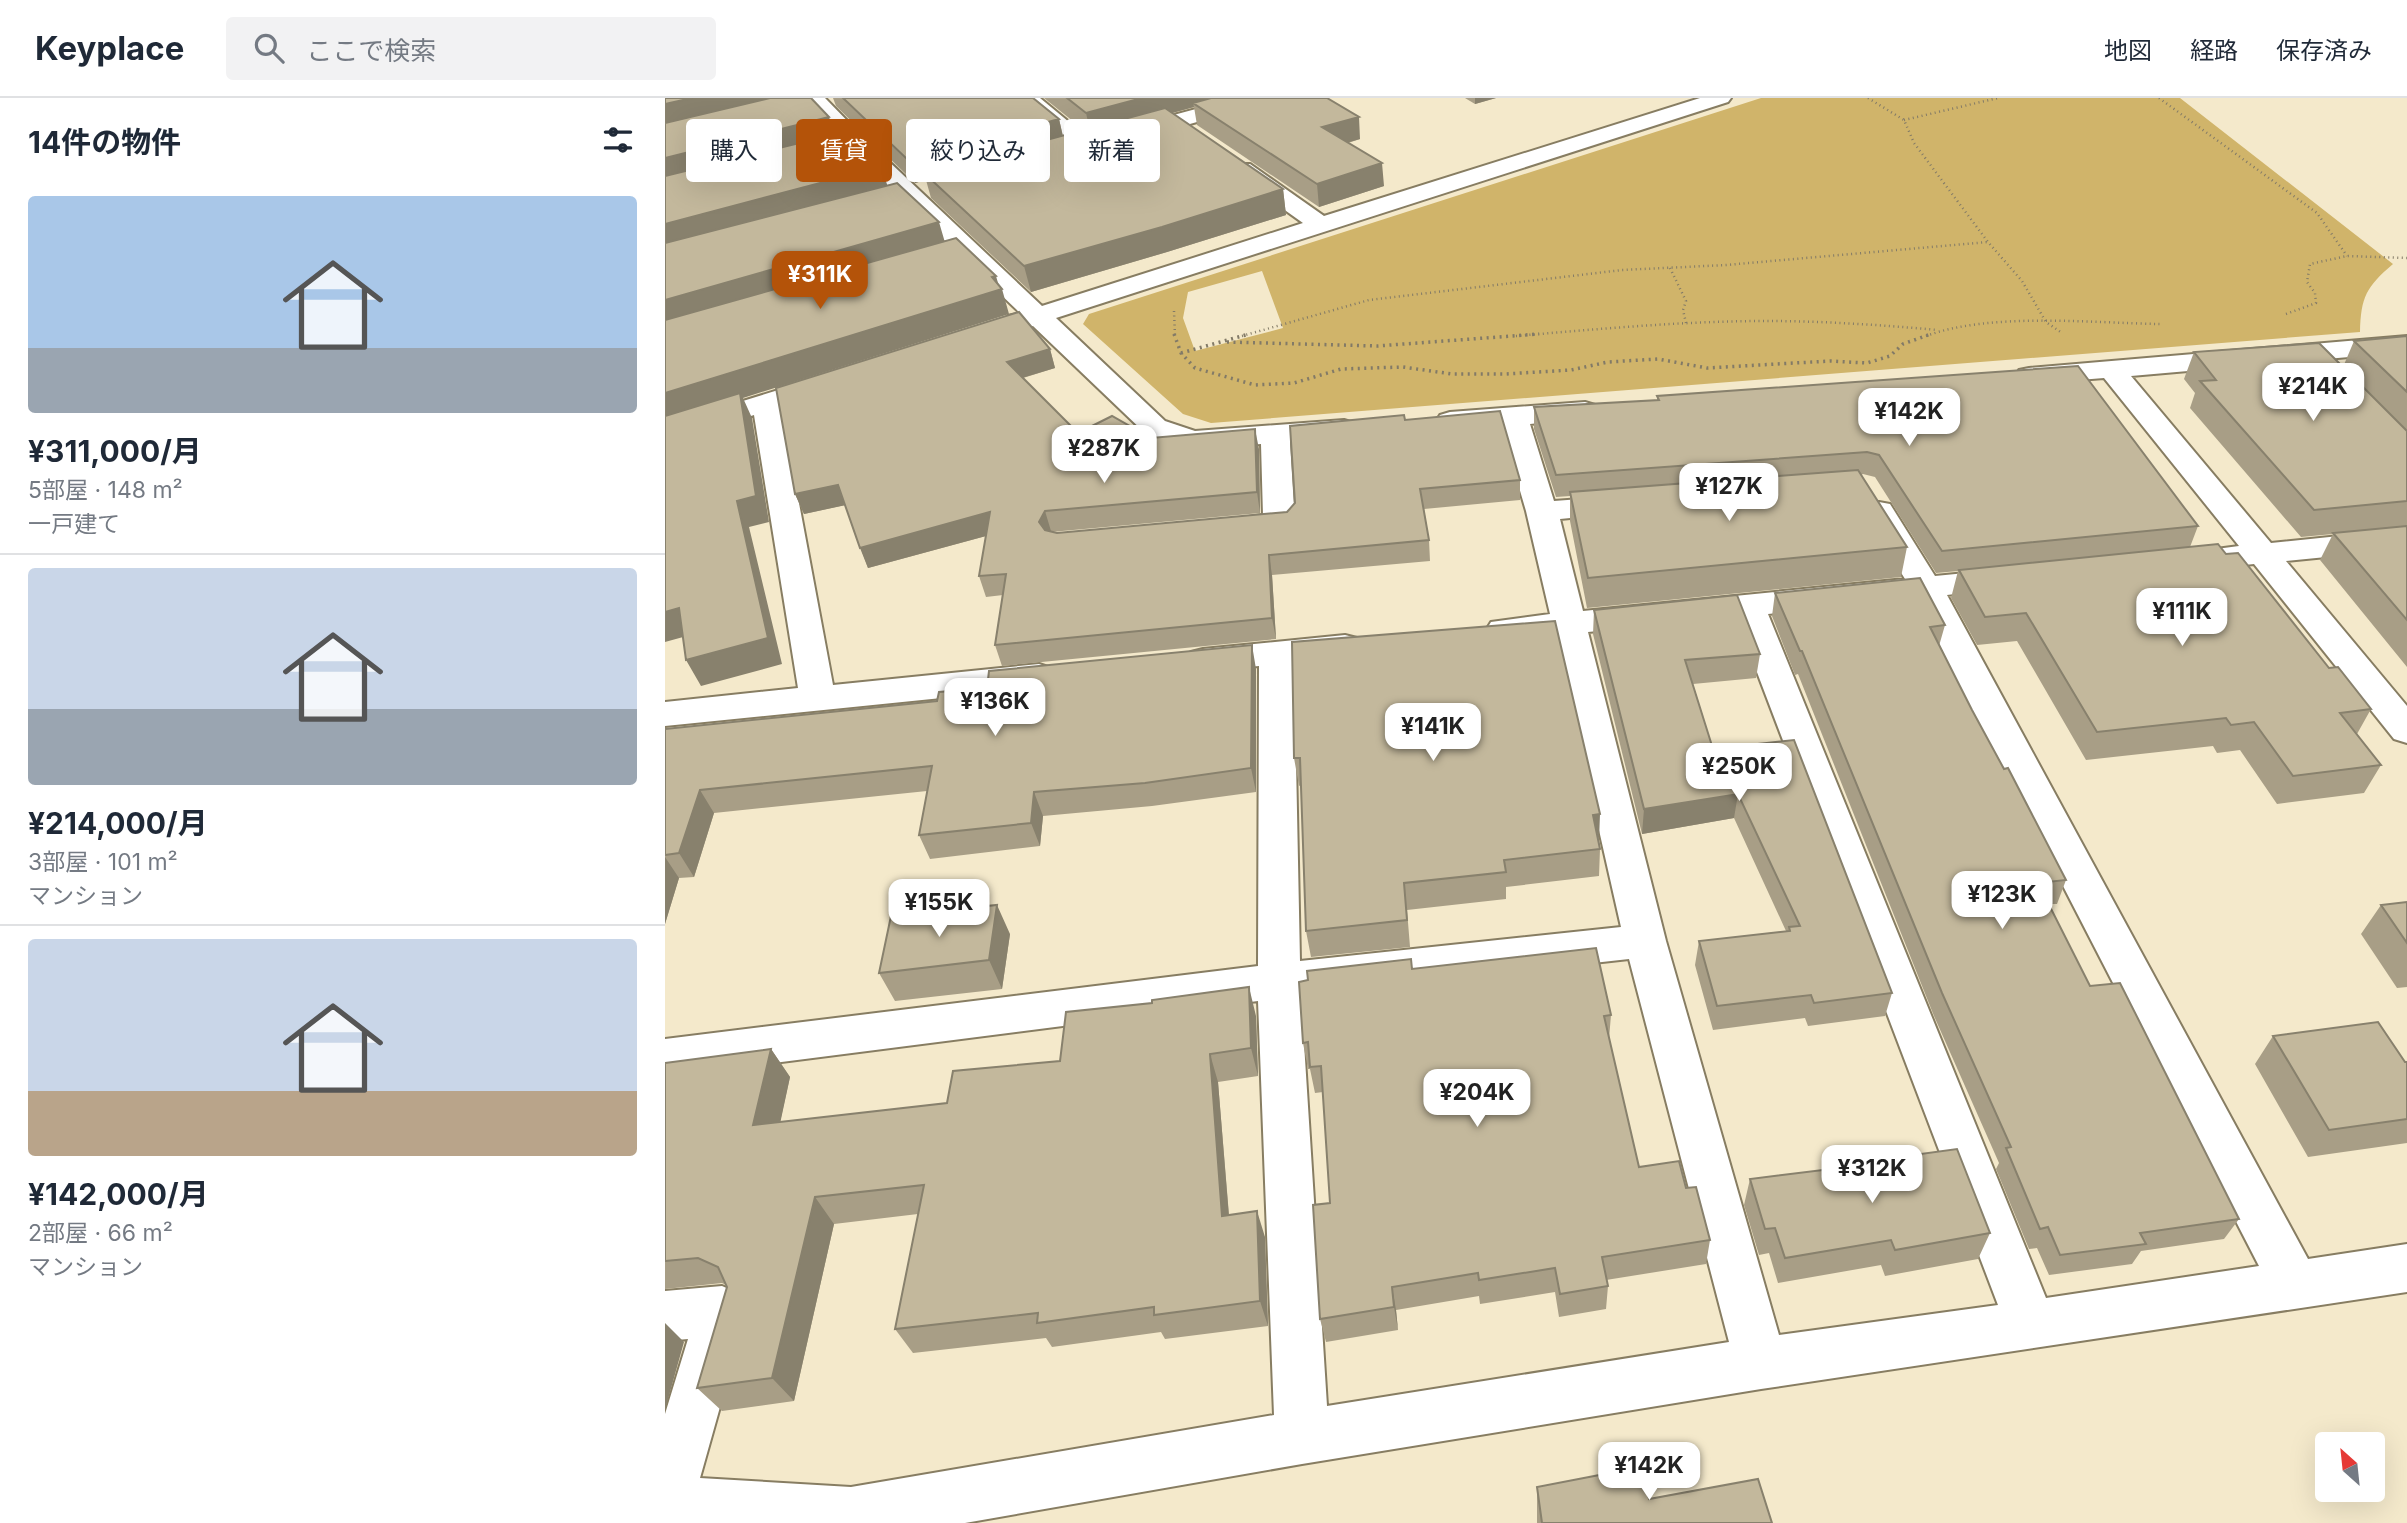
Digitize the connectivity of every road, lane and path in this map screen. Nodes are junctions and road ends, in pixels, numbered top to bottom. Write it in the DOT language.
graph roads {
  1 [pos="1261,98"];
  2 [pos="1721,98"];
  3 [pos="1867,98"];
  4 [pos="1998,98"];
  5 [pos="2159,98"];
  6 [pos="1031,101"];
  7 [pos="814,102"];
  8 [pos="1904,120"];
  9 [pos="1174,122"];
  10 [pos="1160,126"];
  11 [pos="1064,128"];
  12 [pos="1197,138"];
  13 [pos="1219,154"];
  14 [pos="1321,225"];
  15 [pos="1988,242"];
  16 [pos="968,250"];
  17 [pos="2347,256"];
  18 [pos="942,258"];
  19 [pos="2407,258"];
  20 [pos="1669,268"];
  21 [pos="1174,308"];
  22 [pos="1037,316"];
  23 [pos="2276,318"];
  24 [pos="2046,322"];
  25 [pos="1686,323"];
  26 [pos="2162,324"];
  27 [pos="998,328"];
  28 [pos="1939,331"];
  29 [pos="1219,341"];
  30 [pos="2407,344"];
  31 [pos="2309,352"];
  32 [pos="1181,353"];
  33 [pos="2111,369"];
  34 [pos="856,374"];
  35 [pos="1999,378"];
  36 [pos="2336,379"];
  37 [pos="766,403"];
  38 [pos="1610,409"];
  39 [pos="1513,416"];
  40 [pos="1420,423"];
  41 [pos="1367,427"];
  42 [pos="665,434"];
  43 [pos="1275,434"];
  44 [pos="1850,487"];
  45 [pos="1649,502"];
  46 [pos="1542,511"];
  47 [pos="1212,529"];
  48 [pos="2407,539"];
  49 [pos="2264,553"];
  50 [pos="2156,564"];
  51 [pos="2034,576"];
  52 [pos="1926,587"];
  53 [pos="1748,605"];
  54 [pos="1568,623"];
  55 [pos="1471,633"];
  56 [pos="1374,643"];
  57 [pos="1276,653"];
  58 [pos="1179,662"];
  59 [pos="1068,674"];
  60 [pos="818,699"];
  61 [pos="665,714"];
  62 [pos="2407,730"];
  63 [pos="1645,941"];
  64 [pos="1279,981"];
  65 [pos="665,1058"];
  66 [pos="2407,1268"];
  67 [pos="2294,1283"];
  68 [pos="665,1316"];
  69 [pos="2031,1325"];
  70 [pos="1761,1363"];
  71 [pos="1302,1437"];
  72 [pos="665,1504"];
  73 [pos="850,1519"];
  1 -- 9 [label="street"];
  2 -- 14 [label="street"];
  3 -- 8 [label="path"];
  4 -- 8 [label="path"];
  5 -- 17 [label="path"];
  6 -- 11 [label="street"];
  7 -- 16 [label="street"];
  8 -- 15 [label="path"];
  9 -- 10 [label="street"];
  9 -- 12 [label="street"];
  13 -- 14 [label="street"];
  14 -- 22 [label="street"];
  15 -- 20 [label="path"];
  15 -- 24 [label="path"];
  16 -- 18 [label="street"];
  16 -- 22 [label="street"];
  17 -- 19 [label="path"];
  17 -- 23 [label="path"];
  20 -- 25 [label="path"];
  20 -- 29 [label="path"];
  21 -- 32 [label="path"];
  22 -- 27 [label="street"];
  22 -- 43 [label="street"];
  24 -- 26 [label="path"];
  24 -- 28 [label="path"];
  24 -- 33 [label="path"];
  25 -- 28 [label="path"];
  25 -- 29 [label="path"];
  28 -- 32 [label="path"];
  29 -- 32 [label="path"];
  30 -- 31 [label="street"];
  31 -- 33 [label="street"];
  31 -- 36 [label="street"];
  33 -- 35 [label="street"];
  33 -- 49 [label="street"];
  34 -- 37 [label="street"];
  37 -- 42 [label="street"];
  37 -- 60 [label="street"];
  38 -- 39 [label="street"];
  39 -- 40 [label="street"];
  39 -- 46 [label="street"];
  41 -- 43 [label="street"];
  43 -- 47 [label="street"];
  44 -- 52 [label="street"];
  45 -- 46 [label="street"];
  46 -- 54 [label="street"];
  48 -- 49 [label="street"];
  49 -- 50 [label="street"];
  49 -- 62 [label="street"];
  51 -- 52 [label="street"];
  52 -- 53 [label="street"];
  52 -- 67 [label="street"];
  53 -- 54 [label="street"];
  53 -- 69 [label="street"];
  54 -- 55 [label="street"];
  54 -- 63 [label="street"];
  56 -- 57 [label="street"];
  57 -- 58 [label="street"];
  57 -- 64 [label="street"];
  59 -- 60 [label="street"];
  60 -- 61 [label="street"];
  63 -- 64 [label="street"];
  63 -- 70 [label="street"];
  64 -- 65 [label="street"];
  64 -- 71 [label="street"];
  66 -- 67 [label="street"];
  67 -- 69 [label="street"];
  68 -- 72 [label="street"];
  69 -- 70 [label="street"];
  70 -- 71 [label="street"];
  71 -- 73 [label="street"];
  72 -- 73 [label="street"];
}
